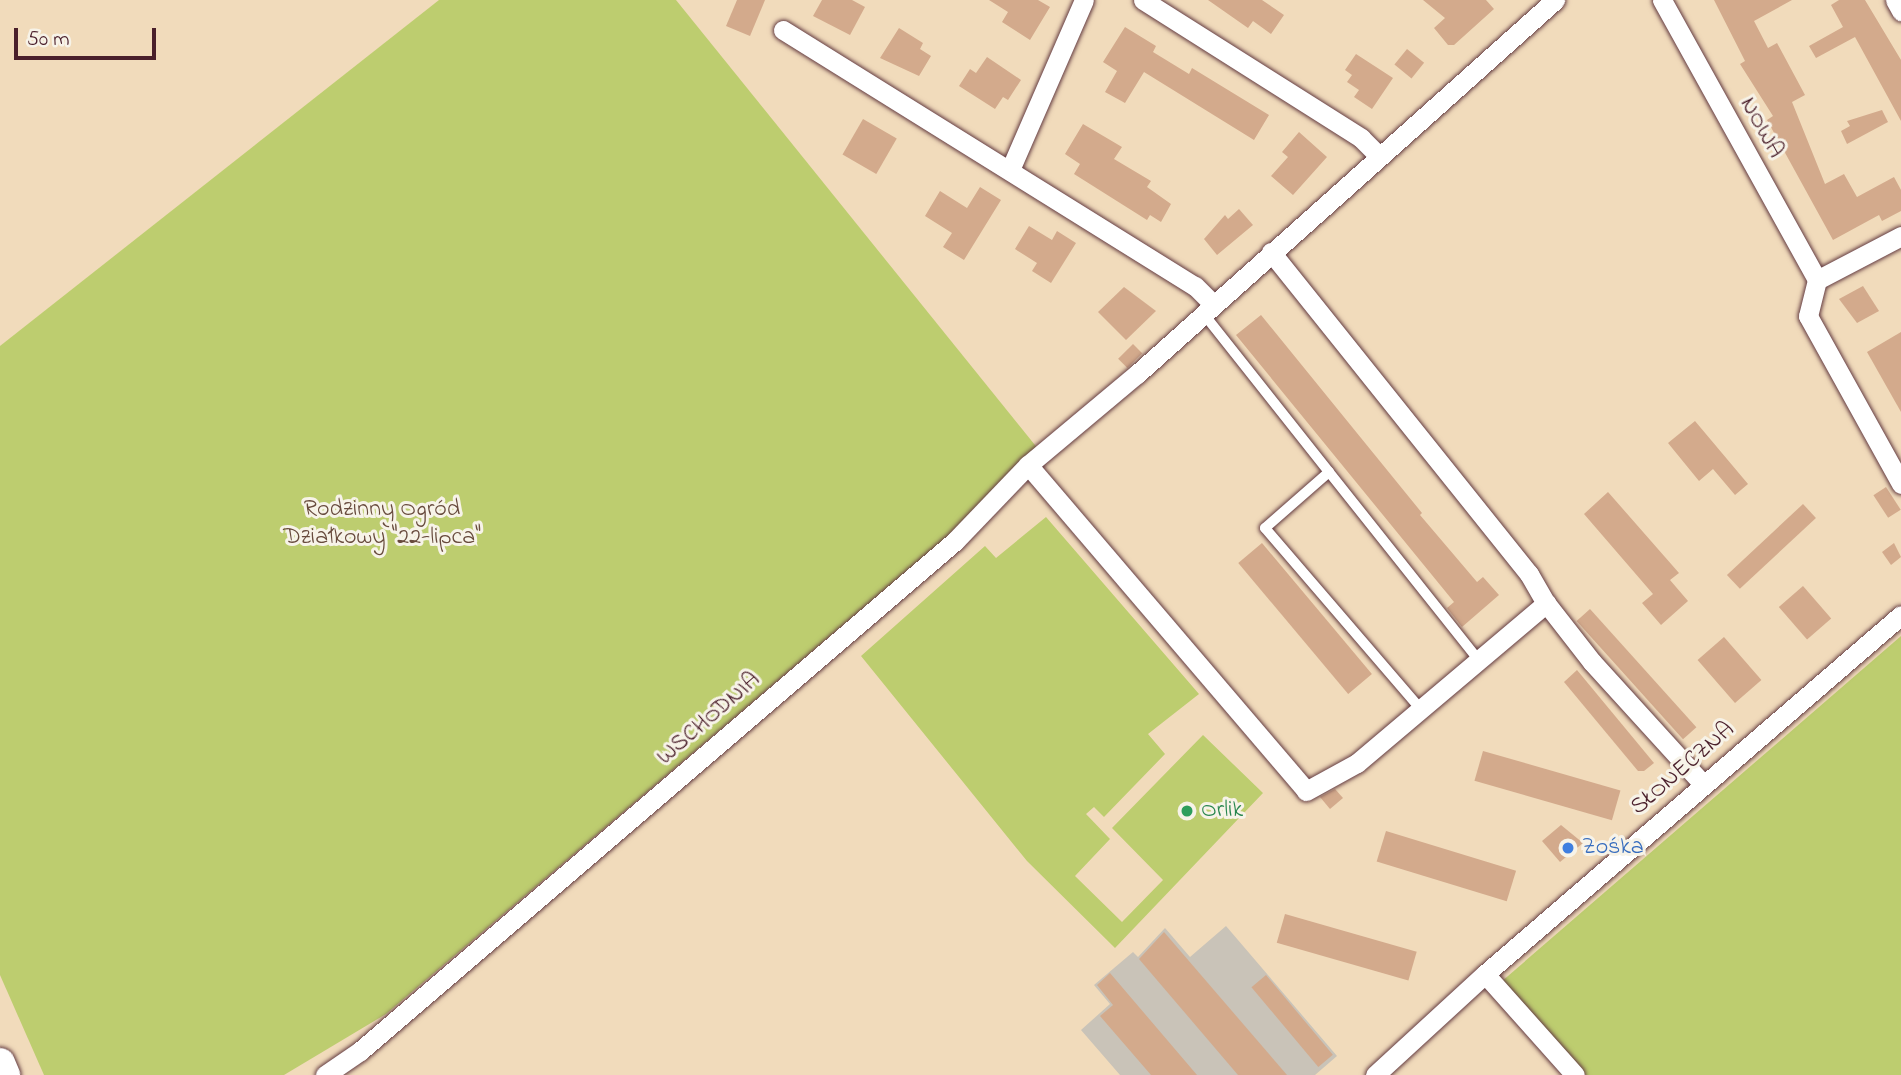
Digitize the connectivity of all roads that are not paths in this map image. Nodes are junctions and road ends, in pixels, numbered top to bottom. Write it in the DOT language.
graph roads {
  1 [pos="1084,0"];
  2 [pos="1143,0"];
  3 [pos="1554,0"];
  4 [pos="1662,0"];
  5 [pos="1895,0"];
  6 [pos="1901,11"];
  7 [pos="783,30"];
  8 [pos="1379,156"];
  9 [pos="1010,170"];
  10 [pos="1901,236"];
  11 [pos="1271,253"];
  12 [pos="1817,280"];
  13 [pos="1208,309"];
  14 [pos="1028,465"];
  15 [pos="1329,472"];
  16 [pos="1901,484"];
  17 [pos="1546,603"];
  18 [pos="1901,615"];
  19 [pos="1477,658"];
  20 [pos="1420,708"];
  21 [pos="1703,785"];
  22 [pos="1485,974"];
  23 [pos="0,1063"];
  24 [pos="5,1075"];
  25 [pos="325,1075"];
  26 [pos="1375,1075"];
  27 [pos="1575,1075"];
  1 -- 9 [label="street"];
  2 -- 8 [label="street"];
  3 -- 8 [label="street, WSCHODNIA"];
  4 -- 12 [label="street, NOWA"];
  5 -- 6 [label="street"];
  7 -- 9 [label="street"];
  8 -- 11 [label="street, WSCHODNIA"];
  9 -- 13 [label="street"];
  10 -- 12 [label="street"];
  11 -- 13 [label="street, WSCHODNIA"];
  11 -- 17 [label="street"];
  12 -- 16 [label="street"];
  13 -- 14 [label="street, WSCHODNIA"];
  13 -- 15 [label="lane"];
  14 -- 20 [label="street"];
  14 -- 25 [label="street, WSCHODNIA"];
  15 -- 19 [label="lane"];
  15 -- 20 [label="lane"];
  17 -- 19 [label="street"];
  17 -- 21 [label="street"];
  18 -- 21 [label="street, SŁONECZNA"];
  19 -- 20 [label="street"];
  21 -- 22 [label="street, SŁONECZNA"];
  22 -- 26 [label="street, SŁONECZNA"];
  22 -- 27 [label="street"];
  23 -- 24 [label="main road"];
}
